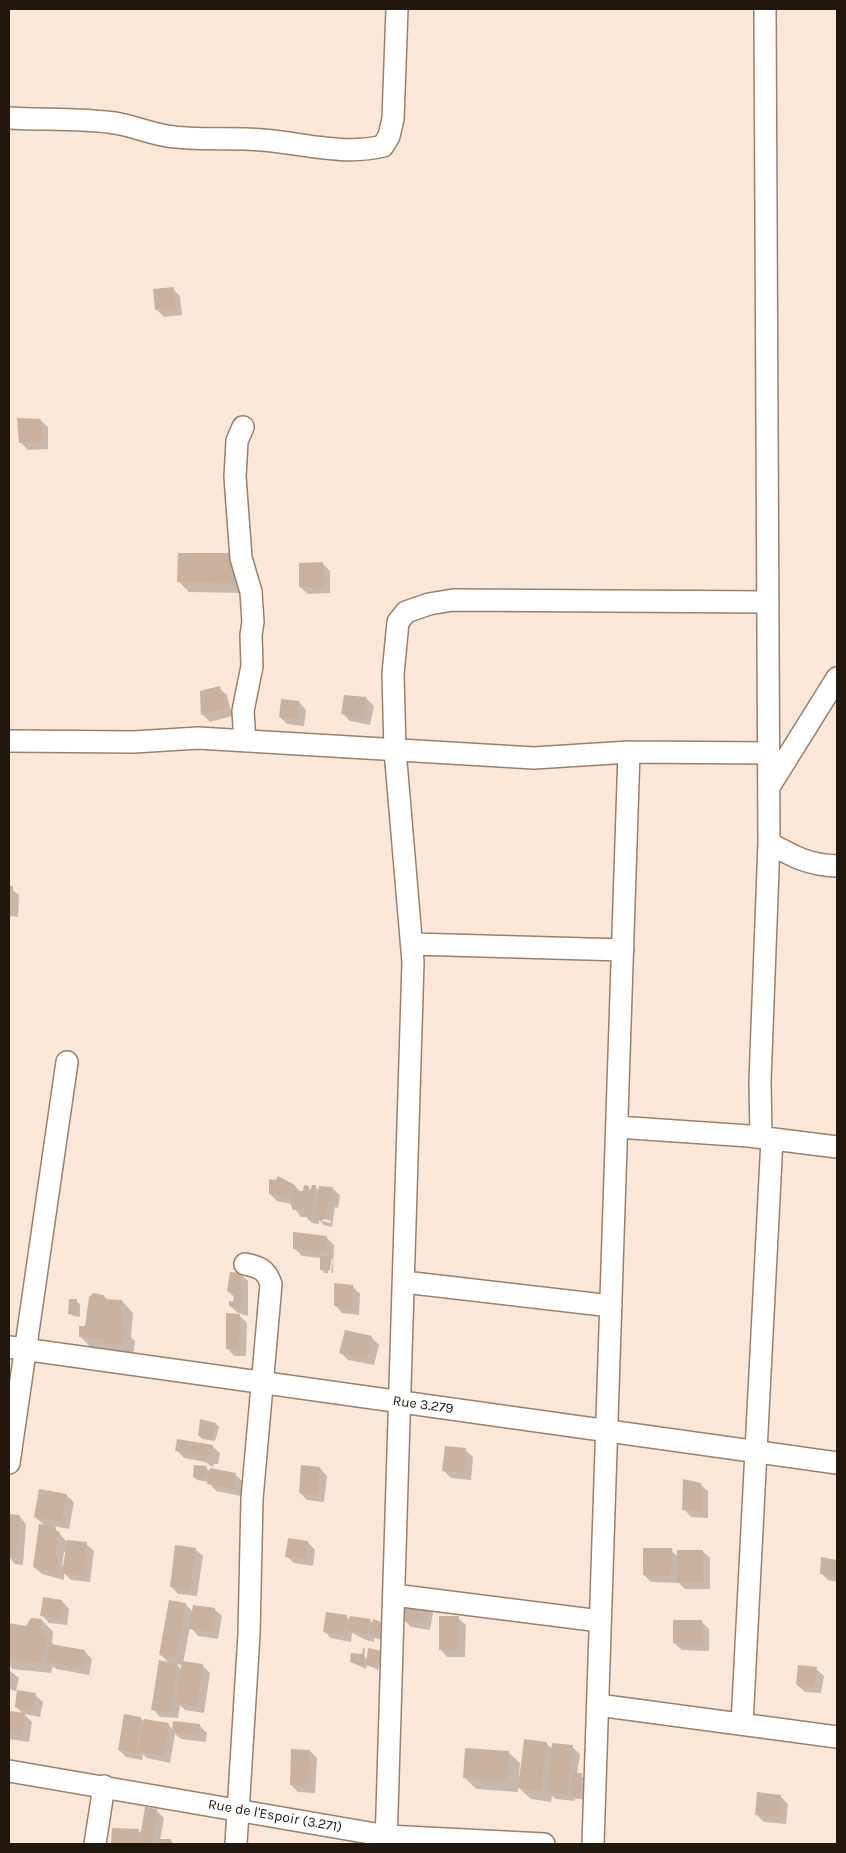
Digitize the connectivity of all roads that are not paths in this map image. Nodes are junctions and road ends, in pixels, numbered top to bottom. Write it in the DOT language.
graph roads {
  1 [pos="397,9"];
  2 [pos="765,9"];
  3 [pos="9,118"];
  4 [pos="243,427"];
  5 [pos="768,602"];
  6 [pos="837,678"];
  7 [pos="9,741"];
  8 [pos="245,741"];
  9 [pos="395,750"];
  10 [pos="629,752"];
  11 [pos="769,752"];
  12 [pos="769,787"];
  13 [pos="769,843"];
  14 [pos="837,866"];
  15 [pos="413,944"];
  16 [pos="623,950"];
  17 [pos="67,1062"];
  18 [pos="617,1127"];
  19 [pos="767,1138"];
  20 [pos="837,1147"];
  21 [pos="245,1264"];
  22 [pos="404,1282"];
  23 [pos="611,1306"];
  24 [pos="17,1348"];
  25 [pos="261,1382"];
  26 [pos="402,1402"];
  27 [pos="607,1431"];
  28 [pos="757,1452"];
  29 [pos="9,1463"];
  30 [pos="837,1463"];
  31 [pos="394,1595"];
  32 [pos="600,1621"];
  33 [pos="598,1705"];
  34 [pos="742,1724"];
  35 [pos="837,1737"];
  36 [pos="9,1771"];
  37 [pos="104,1786"];
  38 [pos="238,1810"];
  39 [pos="386,1840"];
  40 [pos="95,1844"];
  41 [pos="236,1844"];
  42 [pos="544,1844"];
  43 [pos="593,1844"];
  1 -- 3 [label="street"];
  2 -- 5 [label="street"];
  4 -- 8 [label="street"];
  5 -- 9 [label="street"];
  5 -- 11 [label="street"];
  6 -- 12 [label="street"];
  7 -- 8 [label="street"];
  8 -- 9 [label="street"];
  9 -- 10 [label="street"];
  9 -- 15 [label="street"];
  10 -- 11 [label="street"];
  10 -- 16 [label="street"];
  11 -- 12 [label="street"];
  12 -- 13 [label="street"];
  13 -- 14 [label="street"];
  13 -- 19 [label="street"];
  15 -- 16 [label="street"];
  15 -- 22 [label="street"];
  16 -- 18 [label="street"];
  17 -- 24 [label="street"];
  18 -- 19 [label="street"];
  18 -- 23 [label="street"];
  19 -- 20 [label="street"];
  19 -- 28 [label="street"];
  21 -- 25 [label="street"];
  22 -- 23 [label="street"];
  22 -- 26 [label="street"];
  23 -- 27 [label="street"];
  24 -- 25 [label="street, Rue 3.279"];
  24 -- 29 [label="street"];
  25 -- 26 [label="street, Rue 3.279"];
  25 -- 38 [label="street"];
  26 -- 27 [label="street, Rue 3.279"];
  26 -- 31 [label="street"];
  27 -- 28 [label="street, Rue 3.279"];
  27 -- 32 [label="street"];
  28 -- 30 [label="street, Rue 3.279"];
  28 -- 34 [label="street"];
  31 -- 32 [label="street"];
  31 -- 39 [label="street"];
  32 -- 33 [label="street"];
  33 -- 34 [label="street"];
  33 -- 43 [label="street"];
  34 -- 35 [label="street"];
  36 -- 37 [label="street, Rue de l'Espoir (3.271)"];
  37 -- 38 [label="street, Rue de l'Espoir (3.271)"];
  37 -- 40 [label="street"];
  38 -- 39 [label="street, Rue de l'Espoir (3.271)"];
  38 -- 41 [label="street"];
  39 -- 42 [label="street, Rue de l'Espoir (3.271)"];
}
